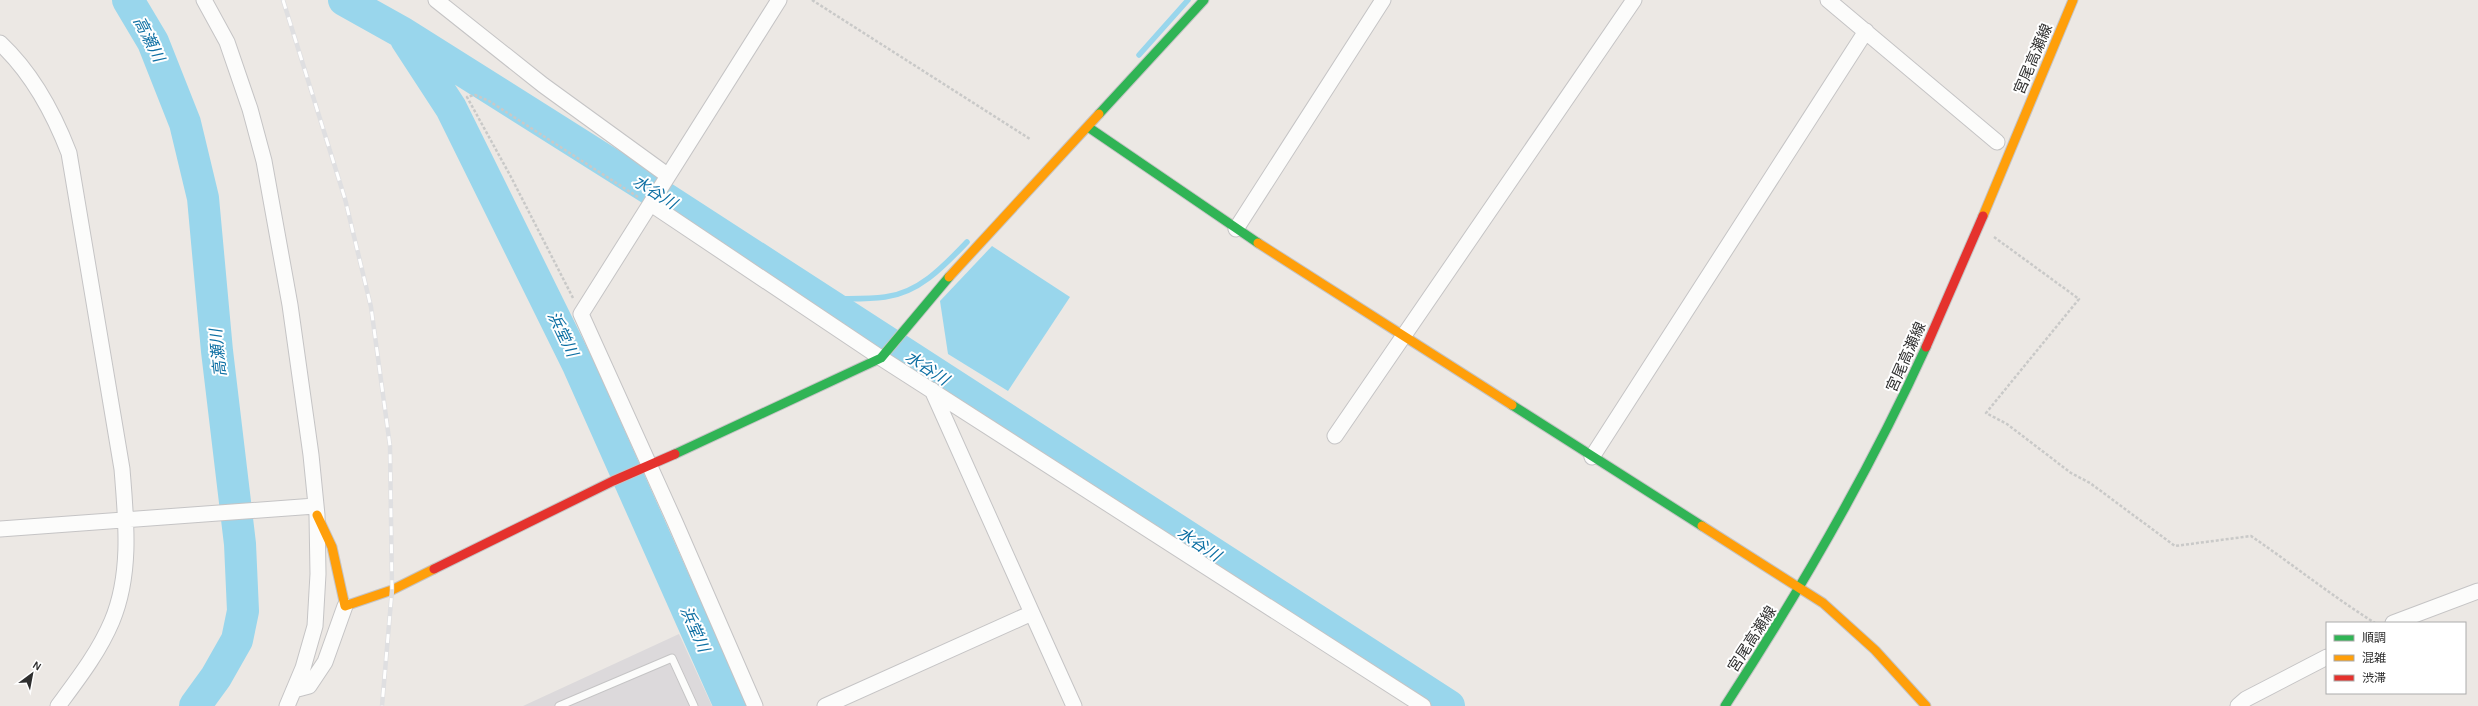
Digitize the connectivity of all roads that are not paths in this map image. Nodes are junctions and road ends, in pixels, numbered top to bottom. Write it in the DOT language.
graph roads {
  1 [pos="204,0"];
  2 [pos="436,0"];
  3 [pos="779,0"];
  4 [pos="1204,0"];
  5 [pos="1383,0"];
  6 [pos="1634,0"];
  7 [pos="1828,0"];
  8 [pos="2073,0"];
  9 [pos="1866,32"];
  10 [pos="0,43"];
  11 [pos="1088,127"];
  12 [pos="1997,142"];
  13 [pos="665,179"];
  14 [pos="651,202"];
  15 [pos="1236,229"];
  16 [pos="1403,337"];
  17 [pos="884,355"];
  18 [pos="932,390"];
  19 [pos="1335,436"];
  20 [pos="1592,457"];
  21 [pos="646,468"];
  22 [pos="313,509"];
  23 [pos="126,520"];
  24 [pos="0,529"];
  25 [pos="1800,589"];
  26 [pos="2478,591"];
  27 [pos="344,606"];
  28 [pos="1032,613"];
  29 [pos="2396,622"];
  30 [pos="2326,658"];
  31 [pos="294,690"];
  32 [pos="58,706"];
  33 [pos="287,706"];
  34 [pos="559,706"];
  35 [pos="694,706"];
  36 [pos="755,706"];
  37 [pos="825,706"];
  38 [pos="1074,706"];
  39 [pos="1423,706"];
  40 [pos="1725,706"];
  41 [pos="1926,706"];
  42 [pos="2238,706"];
  1 -- 22 [label="street"];
  2 -- 13 [label="street"];
  3 -- 13 [label="street"];
  4 -- 11 [label="street"];
  5 -- 15 [label="street"];
  6 -- 16 [label="street"];
  7 -- 9 [label="street"];
  8 -- 25 [label="street, 宮尾高瀬線"];
  9 -- 12 [label="street"];
  9 -- 20 [label="street"];
  10 -- 23 [label="street"];
  11 -- 15 [label="street"];
  11 -- 17 [label="street"];
  13 -- 14 [label="street"];
  14 -- 17 [label="street"];
  14 -- 21 [label="street"];
  15 -- 16 [label="street"];
  16 -- 19 [label="street"];
  16 -- 20 [label="street"];
  17 -- 18 [label="street"];
  17 -- 21 [label="street"];
  18 -- 28 [label="street"];
  18 -- 39 [label="street"];
  20 -- 25 [label="street"];
  21 -- 27 [label="street"];
  21 -- 36 [label="street"];
  22 -- 23 [label="street"];
  22 -- 27 [label="street"];
  22 -- 31 [label="street"];
  23 -- 24 [label="street"];
  23 -- 32 [label="street"];
  25 -- 40 [label="street, 宮尾高瀬線"];
  25 -- 41 [label="street"];
  26 -- 29 [label="street"];
  27 -- 31 [label="street"];
  28 -- 37 [label="street"];
  28 -- 38 [label="street"];
  30 -- 42 [label="street"];
  31 -- 33 [label="street"];
  34 -- 35 [label="lane"];
}
